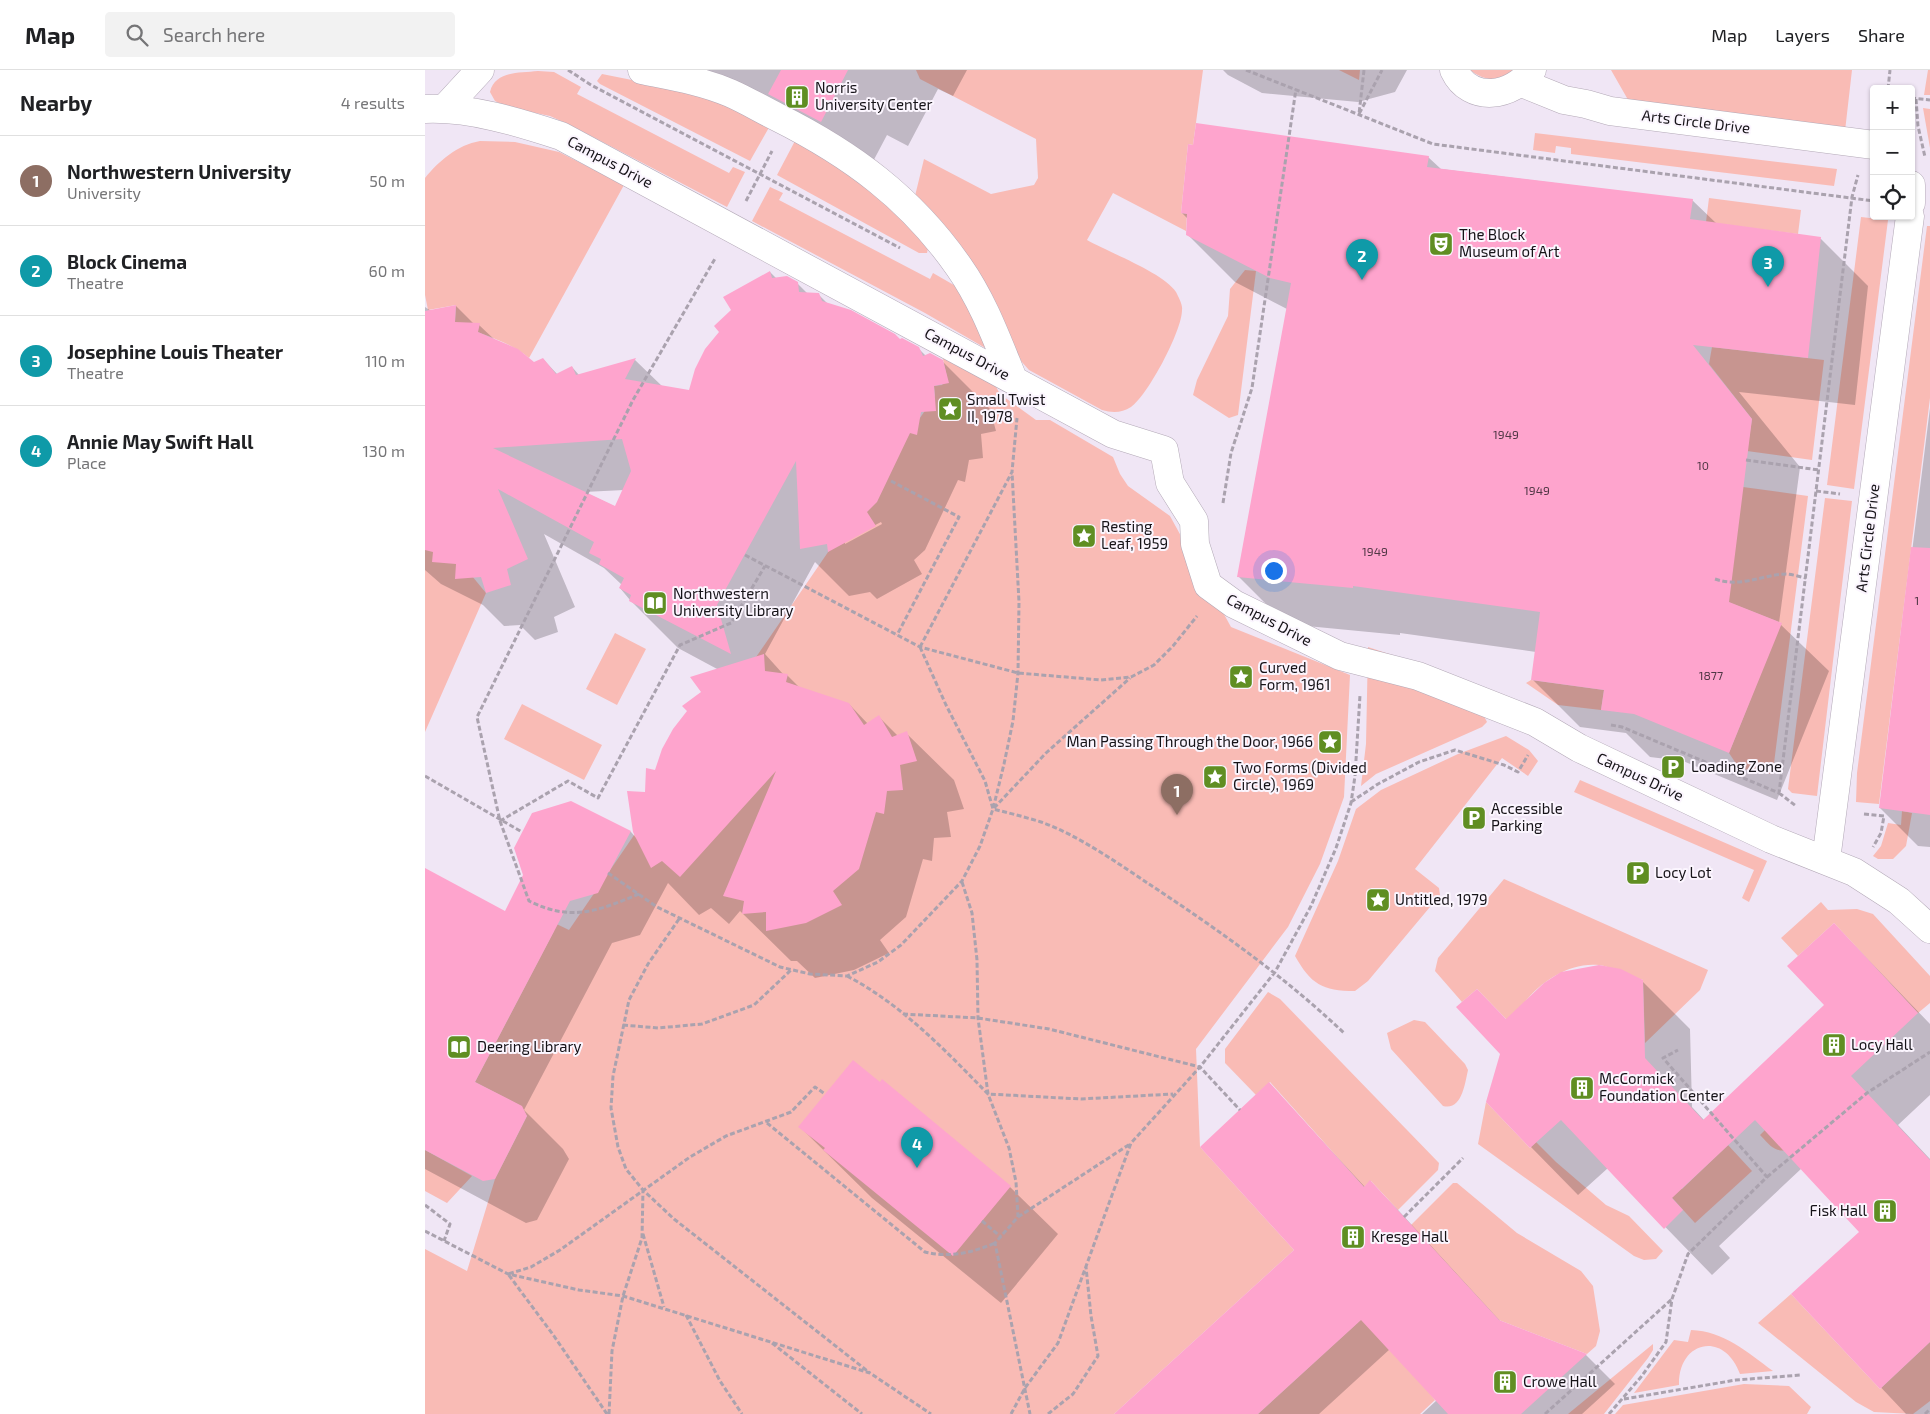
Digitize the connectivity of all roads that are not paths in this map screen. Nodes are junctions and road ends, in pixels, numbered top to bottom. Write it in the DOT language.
graph roads {
  1 [pos="480,70"];
  2 [pos="642,70"];
  3 [pos="1454,70"];
  4 [pos="1527,76"];
  5 [pos="435,109"];
  6 [pos="1870,144"];
  7 [pos="1908,220"];
  8 [pos="1013,379"];
  9 [pos="1826,860"];
  10 [pos="1930,929"];
  1 -- 5 [label="lane"];
  2 -- 8 [label="lane"];
  3 -- 4 [label="lane, Arts Circle Drive"];
  4 -- 6 [label="lane, Arts Circle Drive"];
  5 -- 8 [label="lane, Campus Drive"];
  7 -- 9 [label="lane, Arts Circle Drive"];
  8 -- 9 [label="lane, Campus Drive"];
  9 -- 10 [label="lane, Campus Drive"];
}
